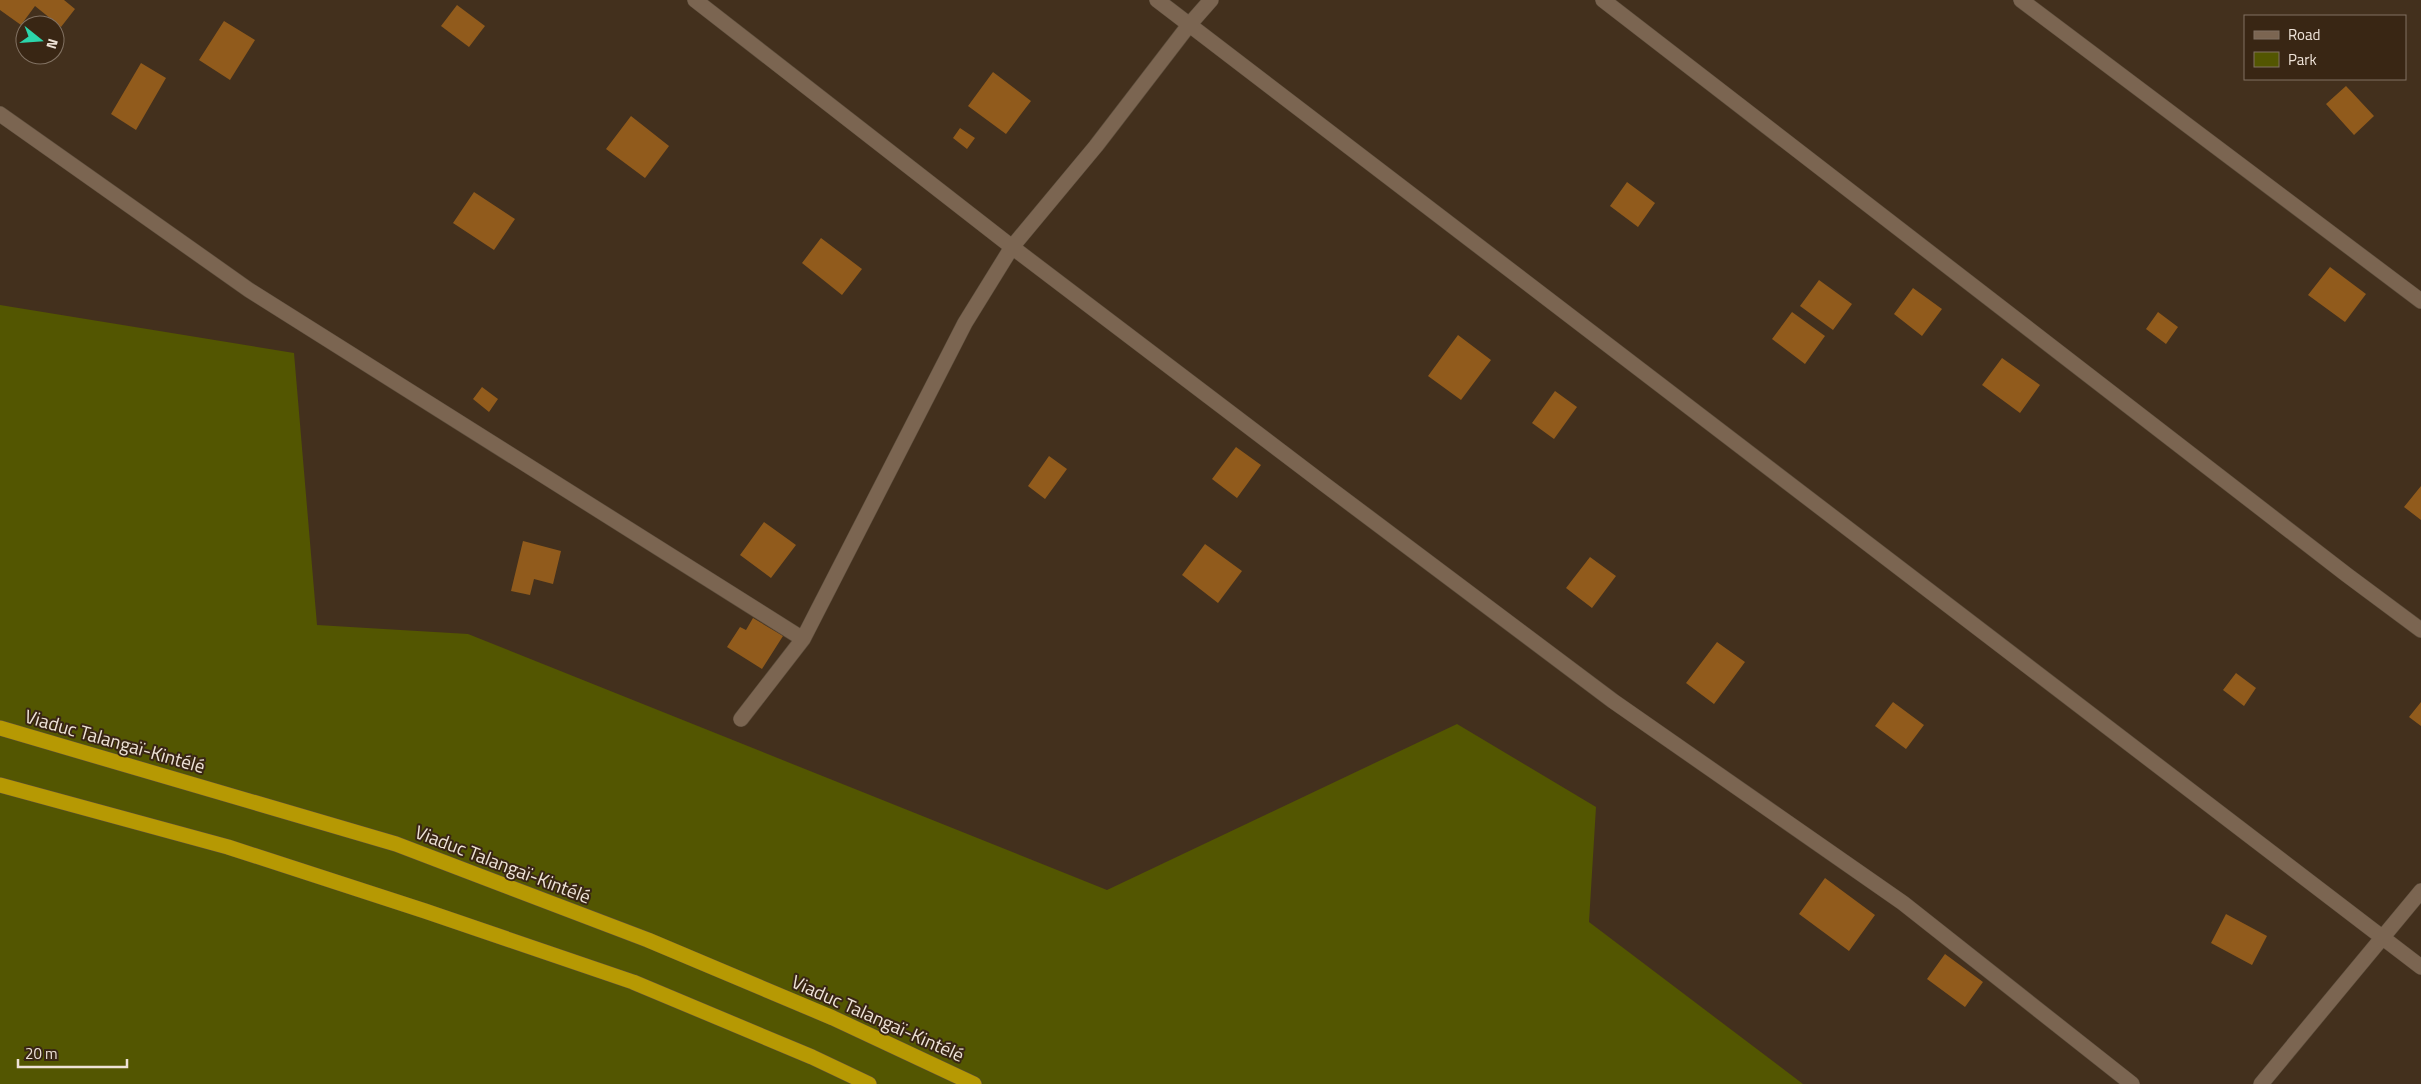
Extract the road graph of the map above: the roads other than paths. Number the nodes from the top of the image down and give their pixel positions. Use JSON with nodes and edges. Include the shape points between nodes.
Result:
{"nodes":[{"id":1,"x":695,"y":0,"type":"edge"},
{"id":2,"x":1157,"y":0,"type":"edge"},
{"id":3,"x":1211,"y":0,"type":"edge"},
{"id":4,"x":1603,"y":0,"type":"edge"},
{"id":5,"x":2021,"y":0,"type":"edge"},
{"id":6,"x":1189,"y":25,"type":"junction"},
{"id":7,"x":0,"y":114,"type":"edge"},
{"id":8,"x":1012,"y":247,"type":"junction"},
{"id":9,"x":2421,"y":301,"type":"edge"},
{"id":10,"x":2421,"y":630,"type":"edge"},
{"id":11,"x":803,"y":639,"type":"junction"},
{"id":12,"x":741,"y":720,"type":"dead end"},
{"id":13,"x":0,"y":728,"type":"edge"},
{"id":14,"x":0,"y":785,"type":"edge"},
{"id":15,"x":2421,"y":890,"type":"edge"},
{"id":16,"x":2383,"y":939,"type":"junction"},
{"id":17,"x":2421,"y":967,"type":"edge"},
{"id":18,"x":868,"y":1084,"type":"edge"},
{"id":19,"x":974,"y":1084,"type":"edge"},
{"id":20,"x":2132,"y":1084,"type":"edge"},
{"id":21,"x":2261,"y":1084,"type":"edge"}],
"edges":[{"from":1,"to":8,"type":"street"},
{"from":2,"to":6,"type":"street"},
{"from":3,"to":6,"type":"street"},
{"from":4,"to":10,"type":"street"},
{"from":5,"to":9,"type":"street"},
{"from":6,"to":8,"type":"street","via":[[1096,146]]},
{"from":6,"to":16,"type":"street"},
{"from":7,"to":11,"type":"street","via":[[249,290]]},
{"from":8,"to":11,"type":"street","via":[[965,323]]},
{"from":8,"to":20,"type":"street","via":[[1613,701],[1903,903]]},
{"from":11,"to":12,"type":"street"},
{"from":13,"to":19,"type":"highway","name":"Viaduc Talangaï-Kintélé","via":[[396,844],[648,940],[833,1018]]},
{"from":14,"to":18,"type":"highway","via":[[228,847],[605,972],[812,1057]]},
{"from":15,"to":16,"type":"street"},
{"from":16,"to":17,"type":"street"},
{"from":16,"to":21,"type":"street"}]}
